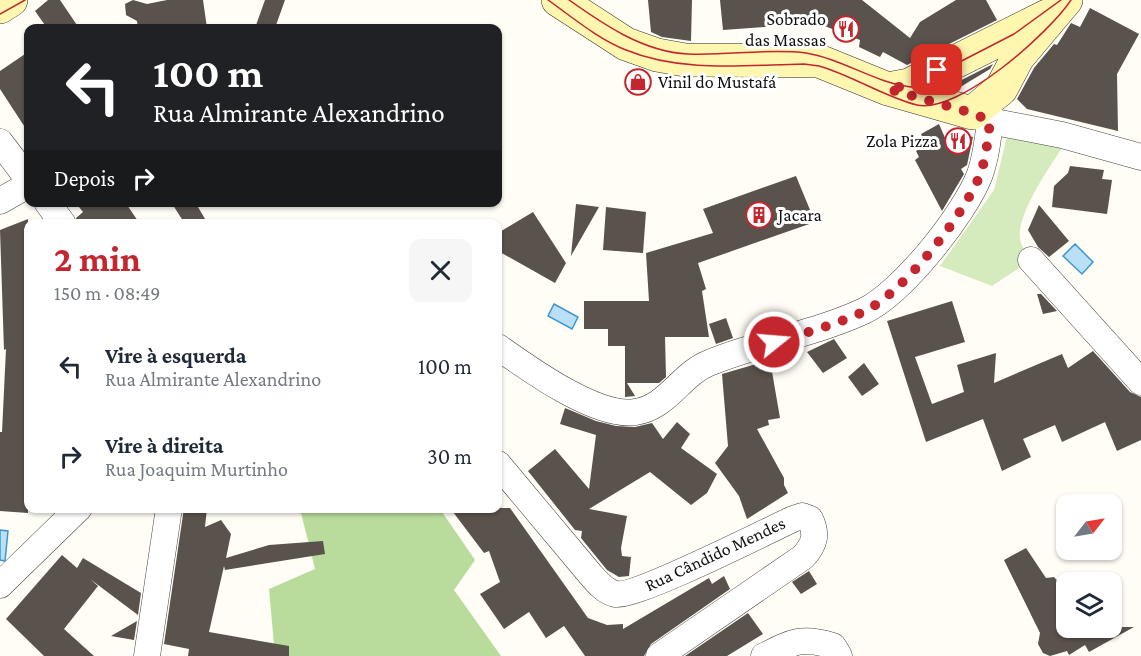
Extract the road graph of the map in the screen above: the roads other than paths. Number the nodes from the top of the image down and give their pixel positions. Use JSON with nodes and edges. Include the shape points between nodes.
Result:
{"nodes":[{"id":1,"x":11,"y":0,"type":"edge"},
{"id":2,"x":558,"y":0,"type":"edge"},
{"id":3,"x":1060,"y":6,"type":"edge"},
{"id":4,"x":0,"y":7,"type":"edge"},
{"id":5,"x":888,"y":89,"type":"junction"},
{"id":6,"x":981,"y":117,"type":"junction"},
{"id":7,"x":0,"y":142,"type":"edge"},
{"id":8,"x":1141,"y":157,"type":"edge"},
{"id":9,"x":24,"y":174,"type":"edge"},
{"id":10,"x":24,"y":187,"type":"edge"},
{"id":11,"x":0,"y":201,"type":"edge"},
{"id":12,"x":1031,"y":260,"type":"dead end"},
{"id":13,"x":502,"y":350,"type":"edge"},
{"id":14,"x":1141,"y":382,"type":"edge"},
{"id":15,"x":502,"y":469,"type":"edge"},
{"id":16,"x":74,"y":513,"type":"edge"},
{"id":17,"x":168,"y":513,"type":"edge"},
{"id":18,"x":0,"y":585,"type":"edge"},
{"id":19,"x":147,"y":656,"type":"edge"},
{"id":20,"x":659,"y":656,"type":"edge"},
{"id":21,"x":764,"y":656,"type":"edge"},
{"id":22,"x":839,"y":656,"type":"edge"}],
"edges":[{"from":1,"to":4,"type":"street"},
{"from":2,"to":5,"type":"street","via":[[626,44],[657,54],[685,60],[819,61]]},
{"from":3,"to":5,"type":"street","via":[[909,85]]},
{"from":3,"to":6,"type":"street","via":[[1018,57]]},
{"from":5,"to":6,"type":"street"},
{"from":6,"to":8,"type":"street"},
{"from":6,"to":13,"type":"street","via":[[980,174],[959,215],[893,292],[867,310],[694,369],[667,397],[651,408],[635,412],[617,412],[568,393]]},
{"from":7,"to":9,"type":"street"},
{"from":10,"to":11,"type":"street"},
{"from":12,"to":14,"type":"street"},
{"from":15,"to":20,"type":"street","name":"Rua Cândido Mendes","via":[[590,574],[605,590],[617,594],[649,586],[792,519],[810,519],[815,536],[803,557]]},
{"from":16,"to":18,"type":"street"},
{"from":17,"to":19,"type":"street"},
{"from":21,"to":22,"type":"street","via":[[795,641],[814,639],[833,646]]}]}
